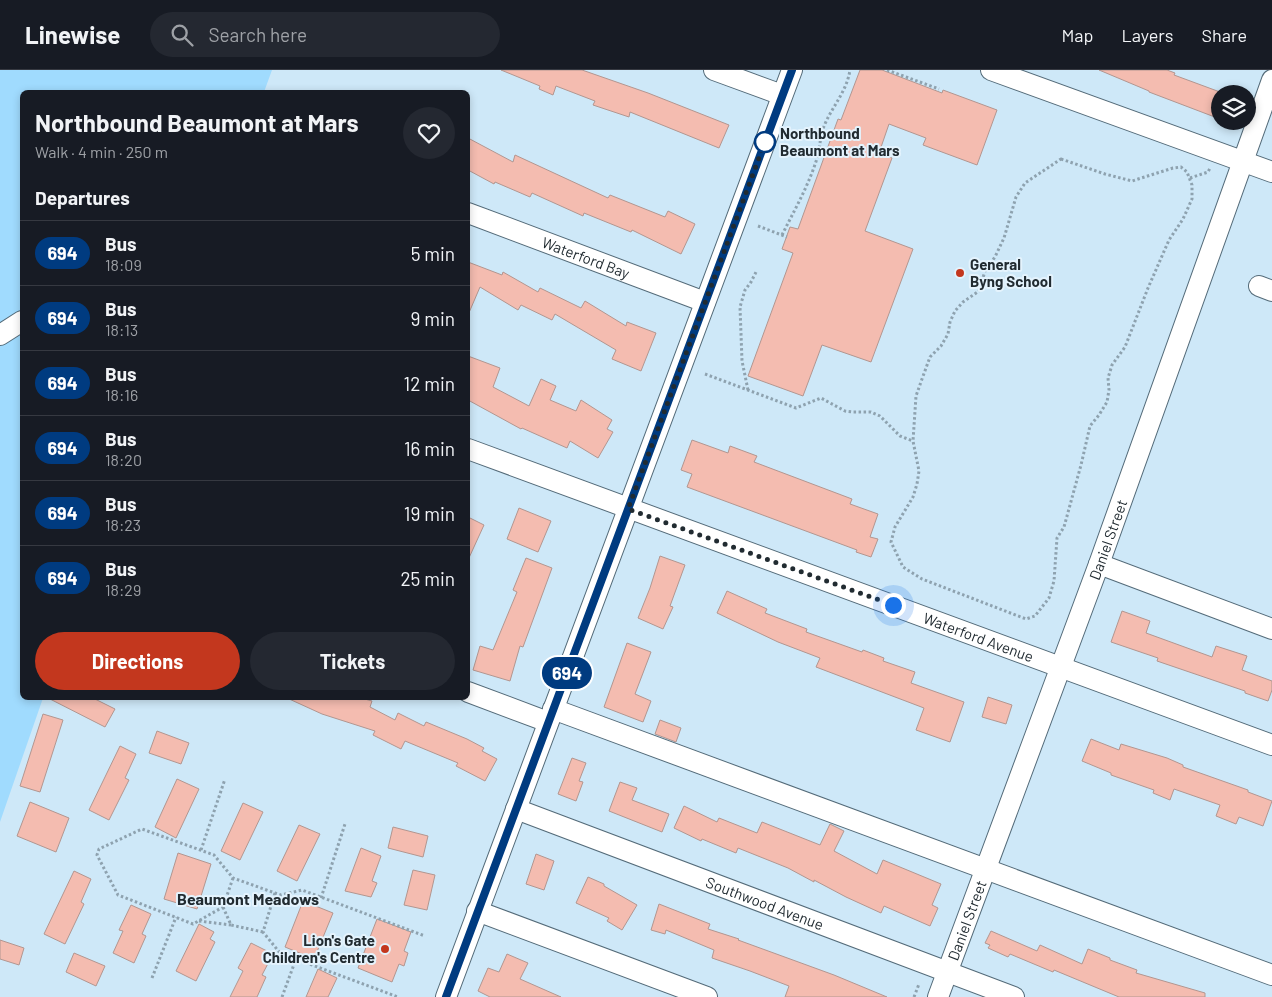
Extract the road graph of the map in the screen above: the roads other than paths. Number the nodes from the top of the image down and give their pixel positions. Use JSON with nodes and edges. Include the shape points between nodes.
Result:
{"nodes":[{"id":1,"x":714,"y":70,"type":"edge"},
{"id":2,"x":792,"y":70,"type":"edge"},
{"id":3,"x":991,"y":70,"type":"edge"},
{"id":4,"x":1272,"y":80,"type":"edge"},
{"id":5,"x":782,"y":96,"type":"junction"},
{"id":6,"x":1242,"y":161,"type":"junction"},
{"id":7,"x":1272,"y":172,"type":"edge"},
{"id":8,"x":470,"y":214,"type":"edge"},
{"id":9,"x":705,"y":302,"type":"junction"},
{"id":10,"x":20,"y":322,"type":"edge"},
{"id":11,"x":0,"y":335,"type":"edge"},
{"id":12,"x":470,"y":450,"type":"edge"},
{"id":13,"x":628,"y":509,"type":"junction"},
{"id":14,"x":1099,"y":564,"type":"junction"},
{"id":15,"x":1272,"y":629,"type":"edge"},
{"id":16,"x":1060,"y":666,"type":"junction"},
{"id":17,"x":470,"y":693,"type":"edge"},
{"id":18,"x":551,"y":715,"type":"junction"},
{"id":19,"x":1272,"y":745,"type":"edge"},
{"id":20,"x":516,"y":809,"type":"junction"},
{"id":21,"x":986,"y":868,"type":"junction"},
{"id":22,"x":478,"y":912,"type":"junction"},
{"id":23,"x":948,"y":972,"type":"junction"},
{"id":24,"x":1272,"y":975,"type":"edge"},
{"id":25,"x":446,"y":997,"type":"edge"},
{"id":26,"x":707,"y":997,"type":"edge"},
{"id":27,"x":938,"y":997,"type":"edge"},
{"id":28,"x":1014,"y":997,"type":"edge"}],
"edges":[{"from":1,"to":5,"type":"street"},
{"from":2,"to":5,"type":"street"},
{"from":3,"to":6,"type":"street"},
{"from":4,"to":6,"type":"street","name":"Daniel Street"},
{"from":5,"to":9,"type":"street"},
{"from":6,"to":7,"type":"street"},
{"from":6,"to":14,"type":"street","name":"Daniel Street"},
{"from":8,"to":9,"type":"street","name":"Waterford Bay"},
{"from":9,"to":13,"type":"street"},
{"from":10,"to":11,"type":"street"},
{"from":12,"to":13,"type":"street"},
{"from":13,"to":16,"type":"street","name":"Waterford Avenue"},
{"from":13,"to":18,"type":"street"},
{"from":14,"to":15,"type":"street"},
{"from":14,"to":16,"type":"street","name":"Daniel Street"},
{"from":16,"to":19,"type":"street","name":"Waterford Avenue"},
{"from":16,"to":21,"type":"street","name":"Daniel Street"},
{"from":17,"to":18,"type":"street"},
{"from":18,"to":20,"type":"street"},
{"from":18,"to":21,"type":"street"},
{"from":20,"to":22,"type":"street"},
{"from":20,"to":23,"type":"street","name":"Southwood Avenue"},
{"from":21,"to":23,"type":"street","name":"Daniel Street"},
{"from":21,"to":24,"type":"street"},
{"from":22,"to":25,"type":"street"},
{"from":22,"to":26,"type":"street"},
{"from":23,"to":27,"type":"street","name":"Daniel Street"},
{"from":23,"to":28,"type":"street","name":"Southwood Avenue"}]}
